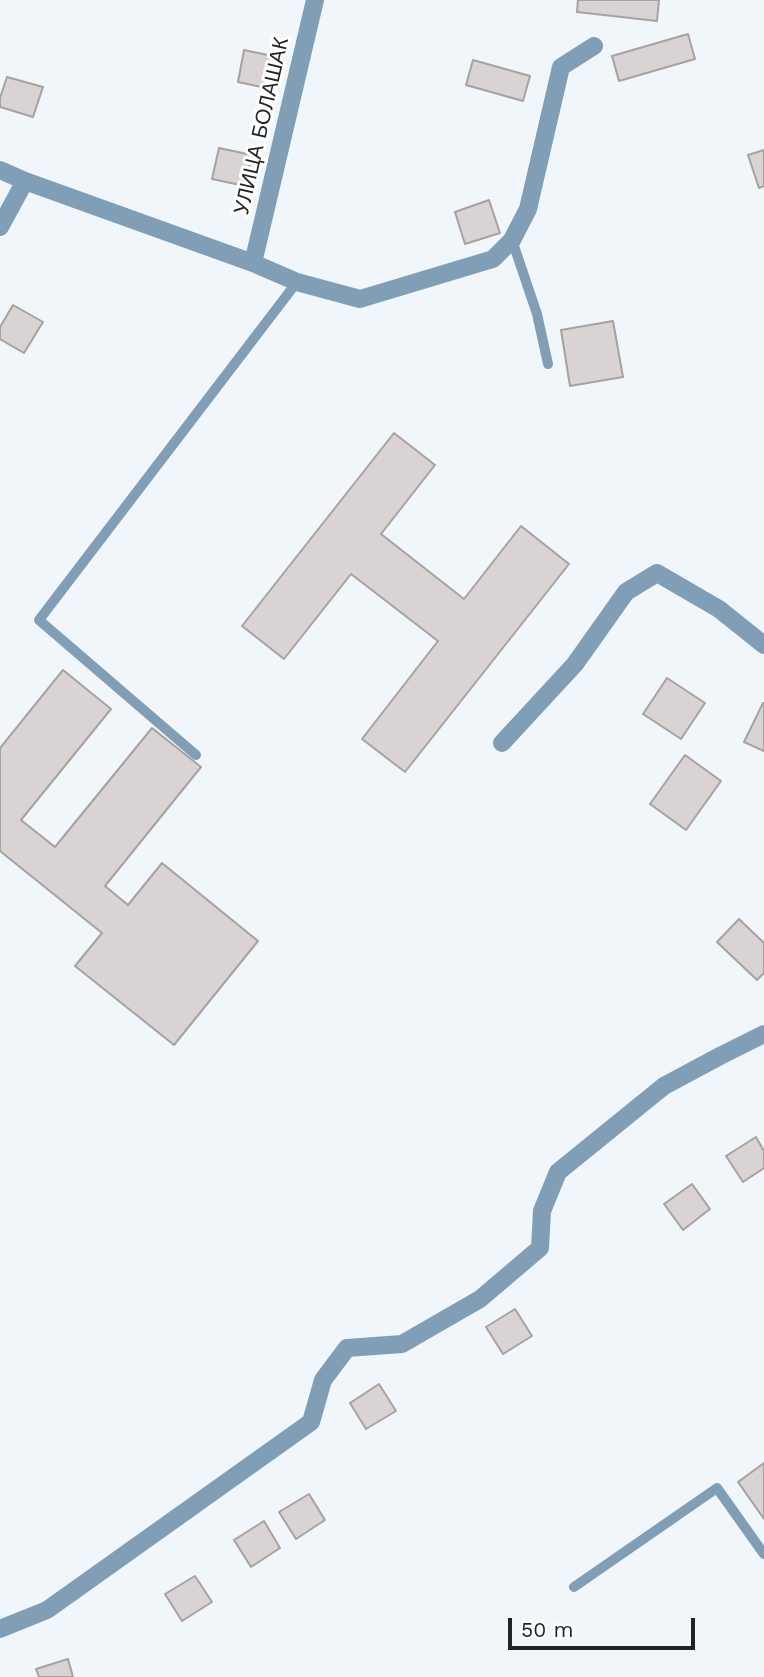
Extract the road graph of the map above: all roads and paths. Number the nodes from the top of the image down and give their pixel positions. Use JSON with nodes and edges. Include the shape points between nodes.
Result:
{"nodes":[{"id":1,"x":314,"y":0,"type":"edge"},
{"id":2,"x":594,"y":46,"type":"dead end"},
{"id":3,"x":0,"y":170,"type":"edge"},
{"id":4,"x":25,"y":181,"type":"junction"},
{"id":5,"x":0,"y":227,"type":"edge"},
{"id":6,"x":512,"y":240,"type":"junction"},
{"id":7,"x":253,"y":262,"type":"junction"},
{"id":8,"x":297,"y":282,"type":"junction"},
{"id":9,"x":548,"y":365,"type":"dead end"},
{"id":10,"x":764,"y":645,"type":"edge"},
{"id":11,"x":502,"y":743,"type":"dead end"},
{"id":12,"x":196,"y":755,"type":"dead end"},
{"id":13,"x":764,"y":1034,"type":"edge"},
{"id":14,"x":764,"y":1554,"type":"edge"},
{"id":15,"x":573,"y":1587,"type":"dead end"},
{"id":16,"x":0,"y":1629,"type":"edge"}],
"edges":[{"from":1,"to":7,"type":"street","name":"УЛИЦА БОЛАШАК"},
{"from":2,"to":6,"type":"street","via":[[561,67],[528,209]]},
{"from":3,"to":4,"type":"street"},
{"from":4,"to":5,"type":"street"},
{"from":4,"to":7,"type":"street"},
{"from":6,"to":8,"type":"street","via":[[493,259],[360,299]]},
{"from":6,"to":9,"type":"lane","via":[[537,314]]},
{"from":7,"to":8,"type":"street"},
{"from":8,"to":12,"type":"lane","via":[[39,621]]},
{"from":10,"to":11,"type":"street","via":[[719,608],[657,573],[626,592],[575,664]]},
{"from":13,"to":16,"type":"street","via":[[664,1086],[558,1172],[542,1211],[540,1248],[480,1299],[402,1343],[347,1348],[323,1380],[311,1422],[47,1611]]},
{"from":14,"to":15,"type":"lane","via":[[717,1488]]}]}
